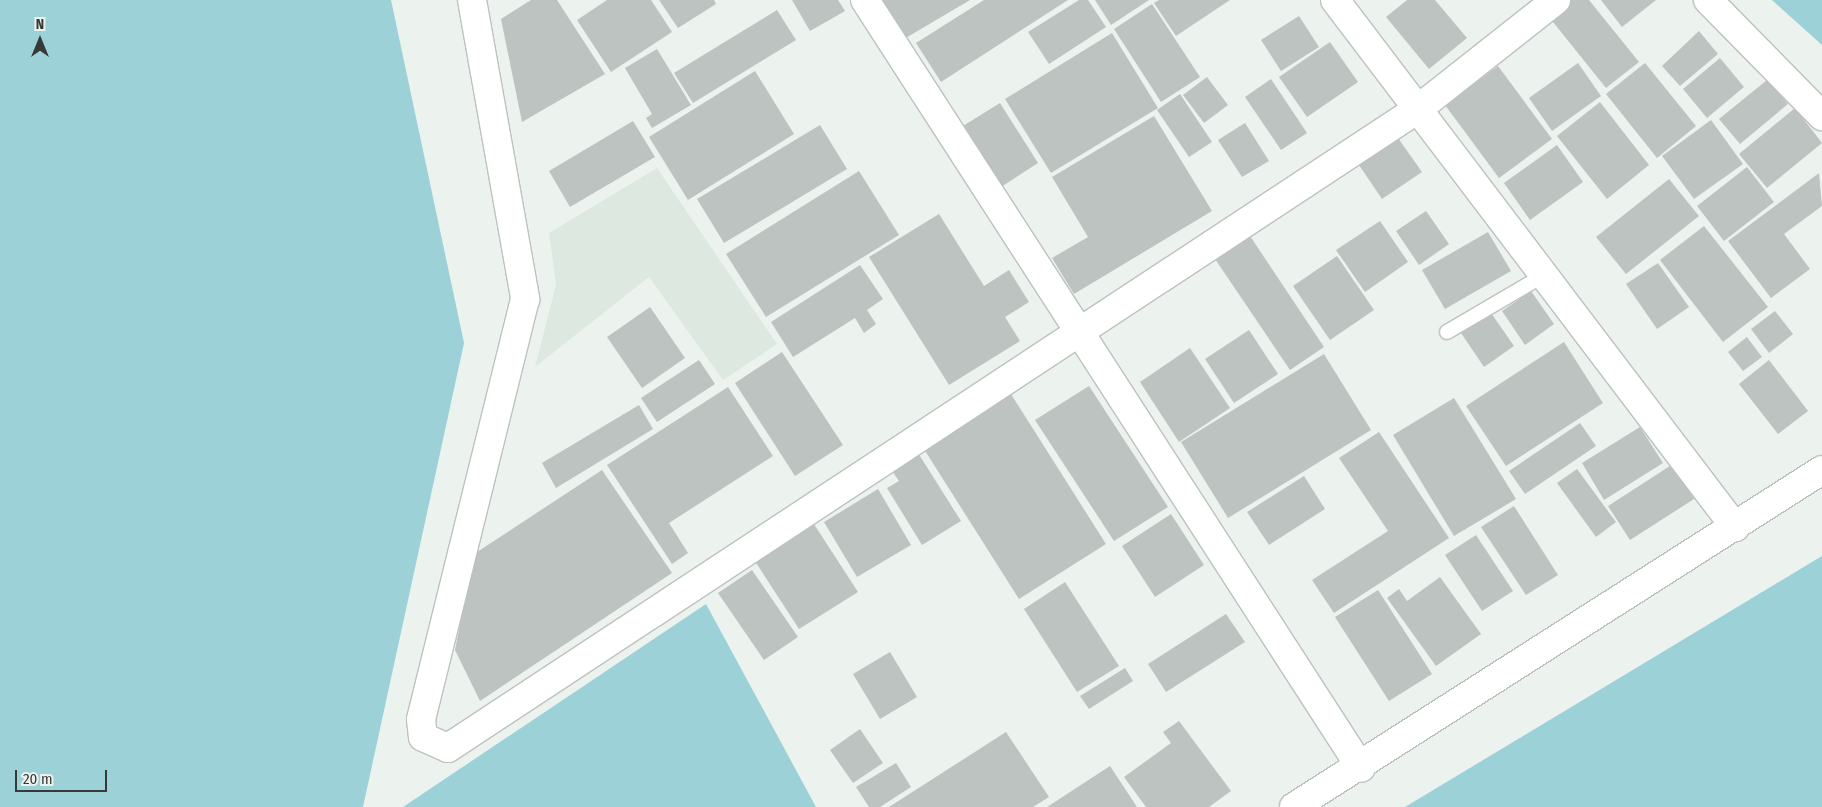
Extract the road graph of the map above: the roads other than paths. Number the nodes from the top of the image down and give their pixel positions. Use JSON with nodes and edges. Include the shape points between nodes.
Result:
{"nodes":[{"id":1,"x":472,"y":0,"type":"edge"},
{"id":2,"x":865,"y":0,"type":"edge"},
{"id":3,"x":1335,"y":0,"type":"edge"},
{"id":4,"x":1556,"y":0,"type":"edge"},
{"id":5,"x":1708,"y":0,"type":"edge"},
{"id":6,"x":1418,"y":109,"type":"junction"},
{"id":7,"x":1822,"y":116,"type":"edge"},
{"id":8,"x":1544,"y":275,"type":"junction"},
{"id":9,"x":1446,"y":332,"type":"dead end"},
{"id":10,"x":1077,"y":333,"type":"junction"},
{"id":11,"x":1822,"y":470,"type":"edge"},
{"id":12,"x":1735,"y":527,"type":"junction"},
{"id":13,"x":1361,"y":768,"type":"junction"},
{"id":14,"x":1294,"y":807,"type":"edge"}],
"edges":[{"from":1,"to":10,"type":"street","via":[[525,300],[421,719],[424,738],[448,748]]},
{"from":2,"to":10,"type":"street"},
{"from":3,"to":6,"type":"street"},
{"from":4,"to":6,"type":"street"},
{"from":5,"to":7,"type":"street"},
{"from":6,"to":8,"type":"street"},
{"from":6,"to":10,"type":"street"},
{"from":8,"to":9,"type":"lane"},
{"from":8,"to":12,"type":"street"},
{"from":10,"to":13,"type":"street"},
{"from":11,"to":12,"type":"street"},
{"from":12,"to":13,"type":"street"},
{"from":13,"to":14,"type":"street"}]}
